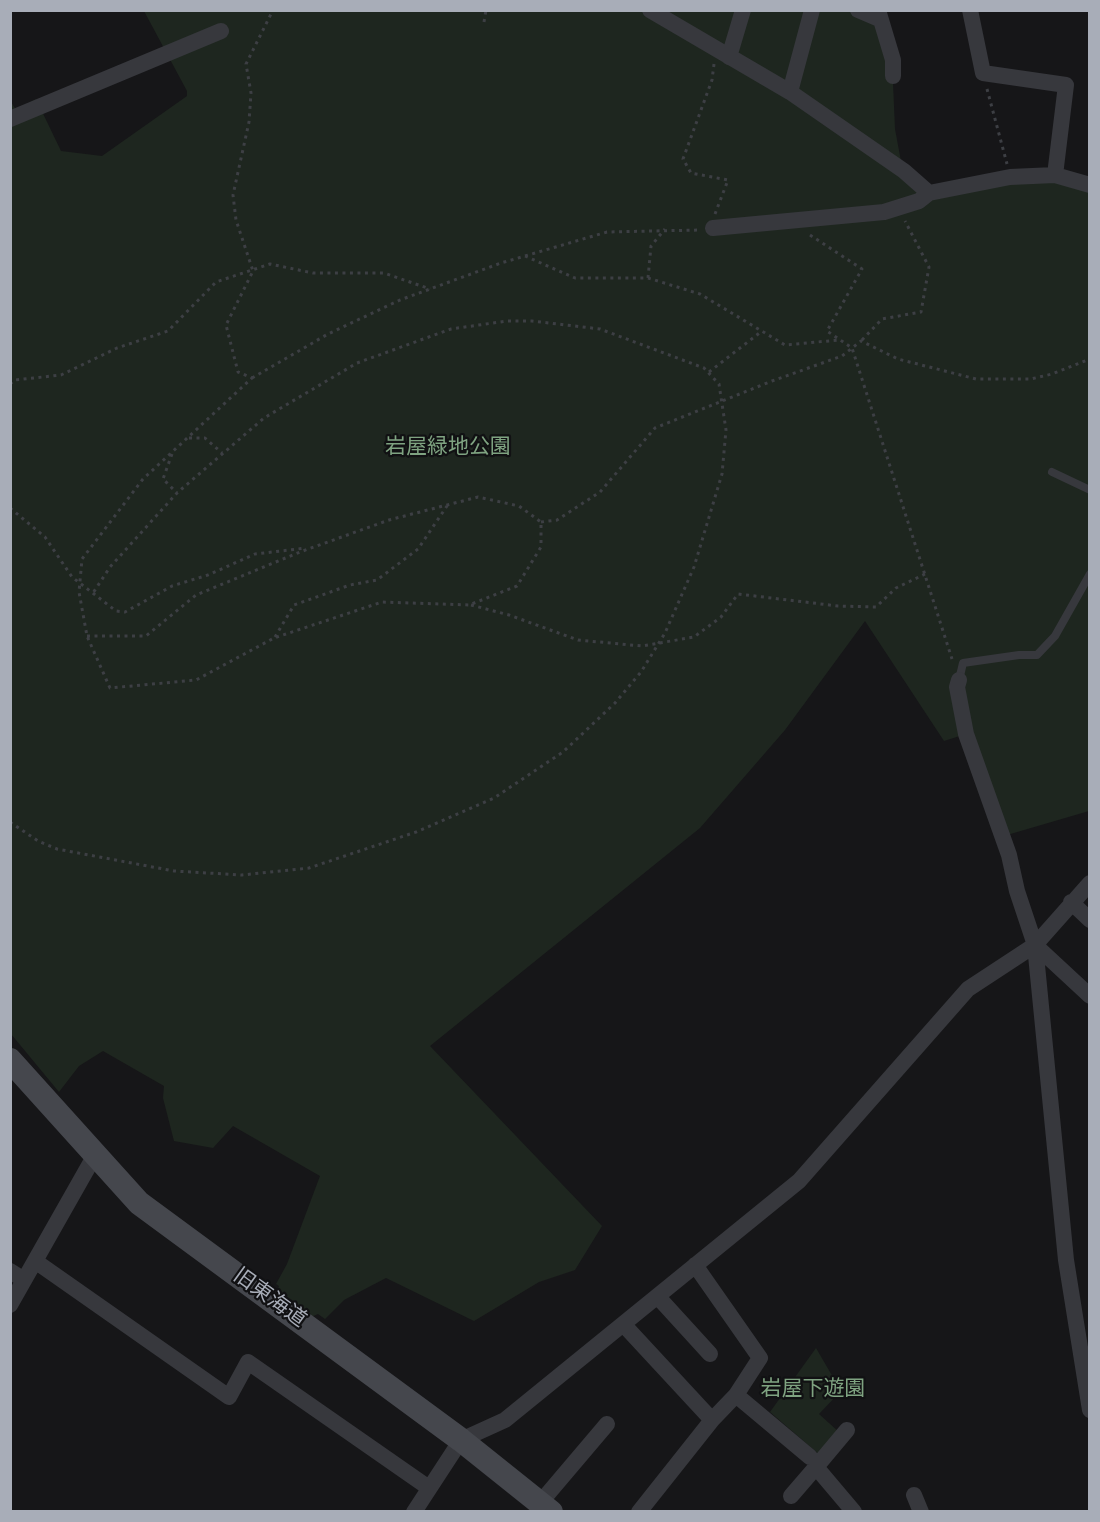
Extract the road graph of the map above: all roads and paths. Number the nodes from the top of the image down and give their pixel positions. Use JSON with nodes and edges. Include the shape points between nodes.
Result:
{"nodes":[{"id":1,"x":273,"y":10,"type":"edge"},
{"id":2,"x":486,"y":10,"type":"edge"},
{"id":3,"x":650,"y":10,"type":"edge"},
{"id":4,"x":743,"y":10,"type":"edge"},
{"id":5,"x":812,"y":10,"type":"edge"},
{"id":6,"x":858,"y":10,"type":"edge"},
{"id":7,"x":970,"y":10,"type":"edge"},
{"id":8,"x":879,"y":15,"type":"edge"},
{"id":9,"x":676,"y":17,"type":"edge"},
{"id":10,"x":484,"y":22,"type":"dead end"},
{"id":11,"x":221,"y":31,"type":"dead end"},
{"id":12,"x":723,"y":52,"type":"junction"},
{"id":13,"x":983,"y":73,"type":"junction"},
{"id":14,"x":893,"y":76,"type":"dead end"},
{"id":15,"x":790,"y":92,"type":"junction"},
{"id":16,"x":10,"y":119,"type":"edge"},
{"id":17,"x":1055,"y":175,"type":"junction"},
{"id":18,"x":1010,"y":177,"type":"junction"},
{"id":19,"x":1089,"y":185,"type":"edge"},
{"id":20,"x":929,"y":193,"type":"junction"},
{"id":21,"x":903,"y":207,"type":"junction"},
{"id":22,"x":825,"y":217,"type":"junction"},
{"id":23,"x":713,"y":228,"type":"junction"},
{"id":24,"x":665,"y":229,"type":"junction"},
{"id":25,"x":524,"y":255,"type":"junction"},
{"id":26,"x":253,"y":271,"type":"junction"},
{"id":27,"x":648,"y":278,"type":"junction"},
{"id":28,"x":433,"y":290,"type":"junction"},
{"id":29,"x":762,"y":331,"type":"junction"},
{"id":30,"x":841,"y":340,"type":"junction"},
{"id":31,"x":861,"y":341,"type":"junction"},
{"id":32,"x":852,"y":348,"type":"junction"},
{"id":33,"x":1089,"y":359,"type":"edge"},
{"id":34,"x":236,"y":373,"type":"dead end"},
{"id":35,"x":708,"y":373,"type":"junction"},
{"id":36,"x":252,"y":378,"type":"junction"},
{"id":37,"x":10,"y":384,"type":"edge"},
{"id":38,"x":722,"y":402,"type":"junction"},
{"id":39,"x":188,"y":438,"type":"junction"},
{"id":40,"x":173,"y":451,"type":"junction"},
{"id":41,"x":223,"y":453,"type":"junction"},
{"id":42,"x":1052,"y":472,"type":"dead end"},
{"id":43,"x":1089,"y":490,"type":"edge"},
{"id":44,"x":177,"y":493,"type":"junction"},
{"id":45,"x":447,"y":505,"type":"junction"},
{"id":46,"x":10,"y":508,"type":"edge"},
{"id":47,"x":541,"y":522,"type":"junction"},
{"id":48,"x":314,"y":548,"type":"junction"},
{"id":49,"x":925,"y":574,"type":"junction"},
{"id":50,"x":1089,"y":574,"type":"edge"},
{"id":51,"x":80,"y":583,"type":"junction"},
{"id":52,"x":93,"y":593,"type":"junction"},
{"id":53,"x":469,"y":605,"type":"junction"},
{"id":54,"x":87,"y":636,"type":"junction"},
{"id":55,"x":274,"y":638,"type":"junction"},
{"id":56,"x":659,"y":643,"type":"junction"},
{"id":57,"x":959,"y":680,"type":"junction"},
{"id":58,"x":10,"y":822,"type":"edge"},
{"id":59,"x":1089,"y":883,"type":"edge"},
{"id":60,"x":1071,"y":902,"type":"junction"},
{"id":61,"x":1089,"y":920,"type":"edge"},
{"id":62,"x":1035,"y":945,"type":"junction"},
{"id":63,"x":1089,"y":996,"type":"edge"},
{"id":64,"x":10,"y":1060,"type":"edge"},
{"id":65,"x":95,"y":1155,"type":"junction"},
{"id":66,"x":35,"y":1261,"type":"junction"},
{"id":67,"x":695,"y":1265,"type":"junction"},
{"id":68,"x":15,"y":1288,"type":"edge"},
{"id":69,"x":658,"y":1297,"type":"junction"},
{"id":70,"x":1089,"y":1320,"type":"edge"},
{"id":71,"x":624,"y":1325,"type":"junction"},
{"id":72,"x":1076,"y":1335,"type":"junction"},
{"id":73,"x":710,"y":1354,"type":"dead end"},
{"id":74,"x":736,"y":1395,"type":"junction"},
{"id":75,"x":1089,"y":1410,"type":"edge"},
{"id":76,"x":712,"y":1420,"type":"junction"},
{"id":77,"x":607,"y":1424,"type":"dead end"},
{"id":78,"x":847,"y":1430,"type":"dead end"},
{"id":79,"x":461,"y":1440,"type":"junction"},
{"id":80,"x":813,"y":1462,"type":"junction"},
{"id":81,"x":429,"y":1488,"type":"junction"},
{"id":82,"x":914,"y":1495,"type":"dead end"},
{"id":83,"x":791,"y":1496,"type":"dead end"},
{"id":84,"x":541,"y":1509,"type":"edge"},
{"id":85,"x":414,"y":1512,"type":"edge"},
{"id":86,"x":639,"y":1512,"type":"edge"},
{"id":87,"x":854,"y":1512,"type":"edge"},
{"id":88,"x":921,"y":1512,"type":"edge"}],
"edges":[{"from":1,"to":26,"type":"path","via":[[246,64],[251,93],[249,122],[233,195],[236,219]]},
{"from":2,"to":10,"type":"path"},
{"from":3,"to":9,"type":"street"},
{"from":4,"to":12,"type":"street"},
{"from":5,"to":15,"type":"street"},
{"from":6,"to":8,"type":"street"},
{"from":7,"to":13,"type":"street"},
{"from":8,"to":14,"type":"street","via":[[893,60]]},
{"from":9,"to":12,"type":"street"},
{"from":11,"to":16,"type":"street"},
{"from":12,"to":15,"type":"street"},
{"from":12,"to":23,"type":"path","via":[[683,159],[691,173],[728,180],[716,208]]},
{"from":13,"to":17,"type":"street","via":[[1066,85]]},
{"from":13,"to":18,"type":"path"},
{"from":15,"to":20,"type":"street","via":[[904,171]]},
{"from":17,"to":18,"type":"street"},
{"from":17,"to":19,"type":"street"},
{"from":18,"to":20,"type":"street"},
{"from":20,"to":21,"type":"street"},
{"from":21,"to":22,"type":"street","via":[[866,215]]},
{"from":21,"to":31,"type":"path","via":[[905,223],[929,267],[921,312],[882,319]]},
{"from":22,"to":23,"type":"street"},
{"from":22,"to":30,"type":"path","via":[[804,231],[862,269],[827,331]]},
{"from":23,"to":24,"type":"path"},
{"from":24,"to":25,"type":"path","via":[[607,232]]},
{"from":24,"to":27,"type":"path","via":[[651,246]]},
{"from":25,"to":27,"type":"path","via":[[575,278]]},
{"from":25,"to":28,"type":"path"},
{"from":26,"to":28,"type":"path","via":[[270,264],[313,273],[384,273]]},
{"from":26,"to":36,"type":"path","via":[[226,325],[238,372]]},
{"from":26,"to":37,"type":"path","via":[[216,282],[168,331],[117,348],[61,375],[15,380]]},
{"from":27,"to":29,"type":"path","via":[[700,294]]},
{"from":28,"to":36,"type":"path","via":[[400,300],[328,334]]},
{"from":29,"to":30,"type":"path","via":[[785,345]]},
{"from":29,"to":35,"type":"path"},
{"from":30,"to":32,"type":"path"},
{"from":31,"to":32,"type":"path"},
{"from":31,"to":33,"type":"path","via":[[898,359],[976,379],[1031,379]]},
{"from":32,"to":38,"type":"path","via":[[842,356]]},
{"from":32,"to":49,"type":"path"},
{"from":34,"to":36,"type":"path"},
{"from":35,"to":38,"type":"path","via":[[719,384]]},
{"from":35,"to":41,"type":"path","via":[[704,368],[600,330],[532,321],[451,329],[357,363],[264,418]]},
{"from":36,"to":39,"type":"path"},
{"from":38,"to":47,"type":"path","via":[[655,428],[600,492],[556,520]]},
{"from":38,"to":56,"type":"path","via":[[726,430],[722,474],[694,567]]},
{"from":39,"to":40,"type":"path"},
{"from":39,"to":41,"type":"path","via":[[205,438]]},
{"from":40,"to":44,"type":"path","via":[[163,479]]},
{"from":40,"to":51,"type":"path","via":[[143,479],[82,560]]},
{"from":41,"to":44,"type":"path"},
{"from":42,"to":43,"type":"lane"},
{"from":44,"to":52,"type":"path","via":[[110,567]]},
{"from":45,"to":47,"type":"path","via":[[478,497],[519,506]]},
{"from":45,"to":48,"type":"path","via":[[389,520]]},
{"from":45,"to":55,"type":"path","via":[[418,549],[377,580],[294,605]]},
{"from":46,"to":51,"type":"path","via":[[45,537]]},
{"from":47,"to":53,"type":"path","via":[[540,547],[517,586]]},
{"from":48,"to":52,"type":"path","via":[[255,554],[172,586],[125,612],[117,611]]},
{"from":48,"to":54,"type":"path","via":[[196,595],[146,636]]},
{"from":49,"to":56,"type":"path","via":[[896,588],[876,607],[738,594],[722,617],[694,637]]},
{"from":49,"to":57,"type":"path"},
{"from":50,"to":57,"type":"lane","via":[[1055,636],[1036,655],[963,663]]},
{"from":51,"to":52,"type":"path"},
{"from":51,"to":54,"type":"path"},
{"from":53,"to":55,"type":"path","via":[[382,602]]},
{"from":53,"to":56,"type":"path","via":[[578,640],[642,646]]},
{"from":54,"to":55,"type":"path","via":[[110,688],[195,680]]},
{"from":56,"to":58,"type":"path","via":[[641,672],[563,752],[494,798],[416,832],[309,868],[242,875],[174,871],[57,849]]},
{"from":57,"to":62,"type":"street","via":[[966,734],[1009,855]]},
{"from":59,"to":60,"type":"street"},
{"from":60,"to":61,"type":"street"},
{"from":60,"to":62,"type":"street"},
{"from":62,"to":63,"type":"street"},
{"from":62,"to":67,"type":"street","via":[[968,989],[799,1181]]},
{"from":62,"to":72,"type":"street"},
{"from":64,"to":65,"type":"street","name":"旧東海道"},
{"from":65,"to":66,"type":"street"},
{"from":65,"to":79,"type":"street","name":"旧東海道","via":[[139,1203]]},
{"from":66,"to":68,"type":"street"},
{"from":66,"to":81,"type":"street","via":[[229,1397],[248,1362]]},
{"from":67,"to":69,"type":"street"},
{"from":67,"to":74,"type":"street","via":[[760,1358]]},
{"from":69,"to":71,"type":"street"},
{"from":69,"to":73,"type":"street"},
{"from":70,"to":72,"type":"street"},
{"from":71,"to":76,"type":"street"},
{"from":71,"to":79,"type":"street","via":[[505,1420]]},
{"from":72,"to":75,"type":"street"},
{"from":74,"to":76,"type":"street"},
{"from":74,"to":80,"type":"street"},
{"from":76,"to":86,"type":"street"},
{"from":77,"to":84,"type":"street"},
{"from":78,"to":80,"type":"street"},
{"from":79,"to":81,"type":"street"},
{"from":79,"to":84,"type":"street","name":"旧東海道"},
{"from":80,"to":83,"type":"street"},
{"from":80,"to":87,"type":"street"},
{"from":81,"to":85,"type":"street"},
{"from":82,"to":88,"type":"street"}]}
